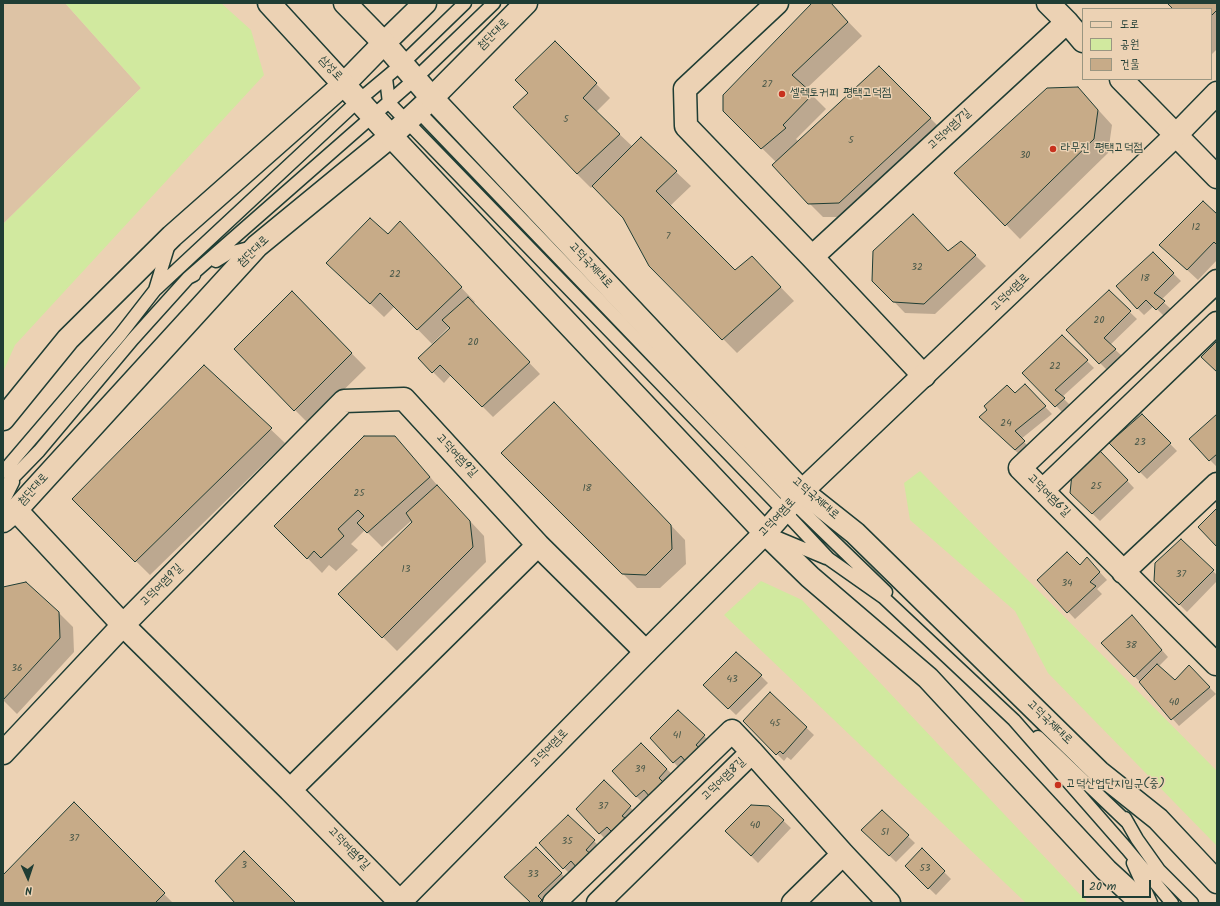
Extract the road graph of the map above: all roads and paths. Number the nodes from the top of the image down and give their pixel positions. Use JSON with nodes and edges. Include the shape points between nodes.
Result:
{"nodes":[{"id":1,"x":269,"y":3,"type":"edge"},
{"id":2,"x":345,"y":3,"type":"edge"},
{"id":3,"x":425,"y":3,"type":"edge"},
{"id":4,"x":465,"y":3,"type":"edge"},
{"id":5,"x":494,"y":3,"type":"edge"},
{"id":6,"x":526,"y":3,"type":"edge"},
{"id":7,"x":777,"y":3,"type":"edge"},
{"id":8,"x":1048,"y":3,"type":"edge"},
{"id":9,"x":1067,"y":22,"type":"junction"},
{"id":10,"x":1082,"y":40,"type":"edge"},
{"id":11,"x":384,"y":43,"type":"junction"},
{"id":12,"x":401,"y":74,"type":"junction"},
{"id":13,"x":1122,"y":80,"type":"edge"},
{"id":14,"x":344,"y":84,"type":"junction"},
{"id":15,"x":1217,"y":94,"type":"edge"},
{"id":16,"x":359,"y":100,"type":"junction"},
{"id":17,"x":381,"y":109,"type":"junction"},
{"id":18,"x":412,"y":116,"type":"junction"},
{"id":19,"x":1176,"y":135,"type":"junction"},
{"id":20,"x":1217,"y":177,"type":"edge"},
{"id":21,"x":172,"y":236,"type":"junction"},
{"id":22,"x":257,"y":246,"type":"junction"},
{"id":23,"x":812,"y":257,"type":"junction"},
{"id":24,"x":188,"y":278,"type":"junction"},
{"id":25,"x":1217,"y":282,"type":"edge"},
{"id":26,"x":155,"y":290,"type":"junction"},
{"id":27,"x":1217,"y":323,"type":"edge"},
{"id":28,"x":924,"y":376,"type":"junction"},
{"id":29,"x":3,"y":418,"type":"edge"},
{"id":30,"x":3,"y":472,"type":"edge"},
{"id":31,"x":15,"y":476,"type":"junction"},
{"id":32,"x":1217,"y":484,"type":"edge"},
{"id":33,"x":3,"y":488,"type":"edge"},
{"id":34,"x":1043,"y":490,"type":"junction"},
{"id":35,"x":793,"y":501,"type":"junction"},
{"id":36,"x":7,"y":511,"type":"edge"},
{"id":37,"x":765,"y":533,"type":"junction"},
{"id":38,"x":538,"y":545,"type":"junction"},
{"id":39,"x":829,"y":559,"type":"junction"},
{"id":40,"x":1123,"y":572,"type":"junction"},
{"id":41,"x":123,"y":626,"type":"junction"},
{"id":42,"x":646,"y":652,"type":"junction"},
{"id":43,"x":1217,"y":662,"type":"edge"},
{"id":44,"x":752,"y":752,"type":"junction"},
{"id":45,"x":3,"y":753,"type":"edge"},
{"id":46,"x":1098,"y":772,"type":"junction"},
{"id":47,"x":290,"y":790,"type":"junction"},
{"id":48,"x":1128,"y":823,"type":"junction"},
{"id":49,"x":1127,"y":849,"type":"junction"},
{"id":50,"x":843,"y":854,"type":"junction"},
{"id":51,"x":1217,"y":882,"type":"edge"},
{"id":52,"x":400,"y":903,"type":"edge"},
{"id":53,"x":554,"y":903,"type":"edge"},
{"id":54,"x":598,"y":903,"type":"edge"},
{"id":55,"x":793,"y":903,"type":"edge"},
{"id":56,"x":889,"y":903,"type":"edge"},
{"id":57,"x":1142,"y":903,"type":"edge"},
{"id":58,"x":1151,"y":903,"type":"edge"},
{"id":59,"x":1172,"y":903,"type":"edge"},
{"id":60,"x":1192,"y":903,"type":"edge"}],
"edges":[{"from":1,"to":14,"type":"street","name":"삼성로"},
{"from":2,"to":11,"type":"street"},
{"from":3,"to":11,"type":"street"},
{"from":4,"to":12,"type":"lane"},
{"from":5,"to":12,"type":"lane"},
{"from":6,"to":18,"type":"street","name":"첨단대로"},
{"from":7,"to":23,"type":"street","via":[[685,89],[686,126]]},
{"from":8,"to":9,"type":"street"},
{"from":9,"to":10,"type":"street"},
{"from":9,"to":23,"type":"street","name":"고덕여염7길"},
{"from":11,"to":12,"type":"street"},
{"from":11,"to":14,"type":"street"},
{"from":12,"to":16,"type":"lane"},
{"from":12,"to":17,"type":"lane"},
{"from":12,"to":17,"type":"lane"},
{"from":12,"to":18,"type":"street"},
{"from":13,"to":19,"type":"street"},
{"from":14,"to":16,"type":"street","name":"삼성로"},
{"from":14,"to":21,"type":"street"},
{"from":15,"to":19,"type":"street","name":"고덕여염로"},
{"from":16,"to":17,"type":"street","name":"삼성로"},
{"from":16,"to":26,"type":"lane"},
{"from":17,"to":18,"type":"street","name":"삼성로"},
{"from":17,"to":24,"type":"lane"},
{"from":18,"to":22,"type":"street","name":"첨단대로"},
{"from":18,"to":35,"type":"street","name":"고덕국제대로"},
{"from":18,"to":35,"type":"lane"},
{"from":18,"to":37,"type":"street"},
{"from":19,"to":20,"type":"street"},
{"from":19,"to":28,"type":"street","name":"고덕여염로"},
{"from":21,"to":26,"type":"lane"},
{"from":21,"to":29,"type":"street","via":[[68,339]]},
{"from":22,"to":24,"type":"lane","via":[[229,253]]},
{"from":22,"to":36,"type":"street","name":"첨단대로"},
{"from":23,"to":28,"type":"street"},
{"from":24,"to":31,"type":"lane"},
{"from":25,"to":34,"type":"street","name":"고덕여염6길","via":[[1020,468]]},
{"from":26,"to":30,"type":"lane"},
{"from":27,"to":34,"type":"street"},
{"from":28,"to":35,"type":"street","name":"고덕여염로"},
{"from":31,"to":33,"type":"lane"},
{"from":31,"to":36,"type":"lane"},
{"from":32,"to":40,"type":"street"},
{"from":34,"to":40,"type":"street","name":"고덕여염6길"},
{"from":35,"to":37,"type":"street","name":"고덕여염로"},
{"from":35,"to":39,"type":"lane"},
{"from":35,"to":46,"type":"street","name":"고덕국제대로","via":[[855,532]]},
{"from":35,"to":48,"type":"lane"},
{"from":36,"to":41,"type":"street","name":"고덕여염9길"},
{"from":37,"to":39,"type":"lane"},
{"from":37,"to":42,"type":"street","name":"고덕여염로"},
{"from":37,"to":57,"type":"street","via":[[810,577],[928,678],[1106,870]]},
{"from":38,"to":41,"type":"street","name":"고덕여염9길","via":[[404,399],[344,401]]},
{"from":38,"to":42,"type":"street","name":"고덕여염9길"},
{"from":38,"to":47,"type":"street"},
{"from":39,"to":49,"type":"lane","via":[[883,597],[1014,720]]},
{"from":40,"to":43,"type":"street","name":"고덕여염6길","via":[[1216,664]]},
{"from":41,"to":45,"type":"street","name":"고덕여염9길"},
{"from":41,"to":47,"type":"street","name":"고덕여염9길"},
{"from":42,"to":52,"type":"street","name":"고덕여염로"},
{"from":44,"to":50,"type":"street","name":"고덕여염8길"},
{"from":44,"to":53,"type":"street","via":[[732,731]]},
{"from":44,"to":54,"type":"street","name":"고덕여염8길"},
{"from":46,"to":48,"type":"lane"},
{"from":46,"to":51,"type":"street","name":"고덕국제대로","via":[[1158,819]]},
{"from":47,"to":52,"type":"street","name":"고덕여염9길"},
{"from":48,"to":60,"type":"lane","via":[[1159,870]]},
{"from":49,"to":58,"type":"lane"},
{"from":49,"to":59,"type":"lane"},
{"from":50,"to":55,"type":"street"},
{"from":50,"to":56,"type":"street","name":"고덕여염8길"}]}
